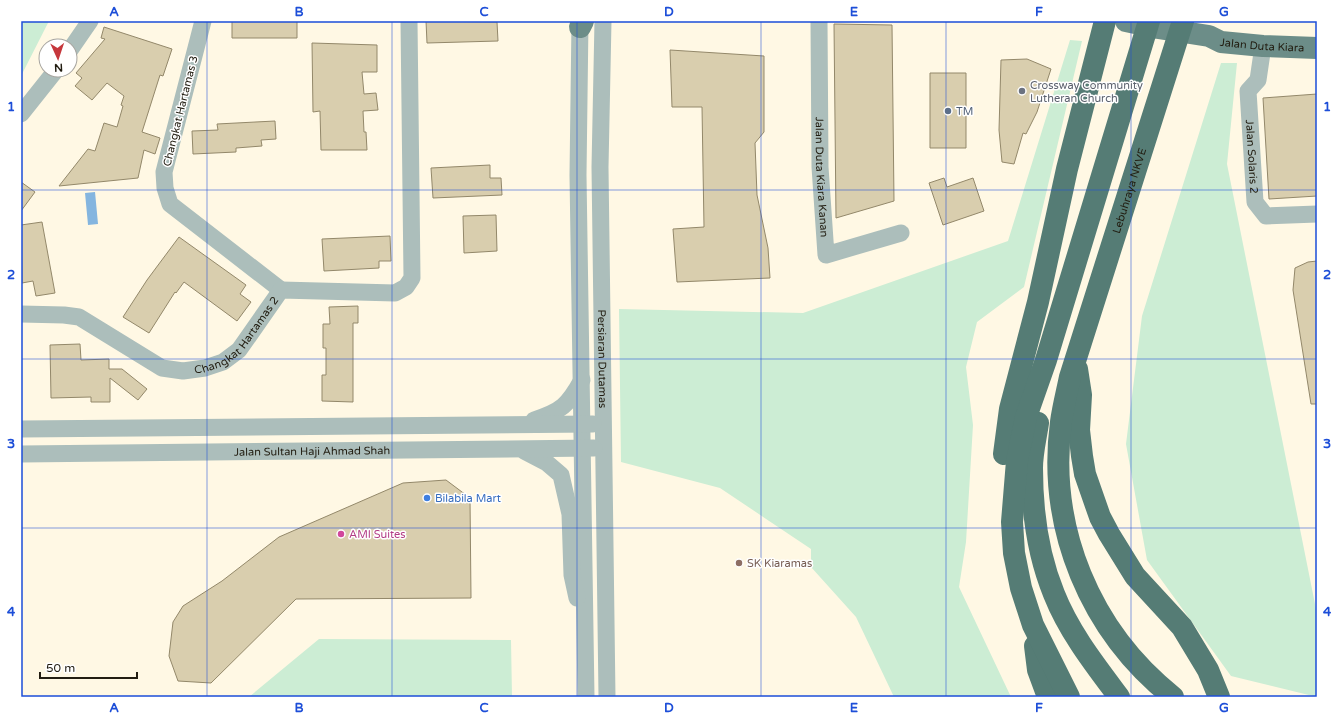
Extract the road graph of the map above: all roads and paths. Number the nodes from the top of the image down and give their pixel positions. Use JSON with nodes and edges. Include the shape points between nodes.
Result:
{"nodes":[{"id":1,"x":90,"y":21,"type":"edge"},
{"id":2,"x":203,"y":21,"type":"edge"},
{"id":3,"x":409,"y":21,"type":"edge"},
{"id":4,"x":602,"y":21,"type":"edge"},
{"id":5,"x":819,"y":21,"type":"edge"},
{"id":6,"x":1105,"y":21,"type":"edge"},
{"id":7,"x":1126,"y":21,"type":"edge"},
{"id":8,"x":1149,"y":21,"type":"edge"},
{"id":9,"x":1183,"y":21,"type":"edge"},
{"id":10,"x":581,"y":23,"type":"edge"},
{"id":11,"x":1317,"y":33,"type":"edge"},
{"id":12,"x":1209,"y":36,"type":"junction"},
{"id":13,"x":78,"y":38,"type":"edge"},
{"id":14,"x":1263,"y":46,"type":"junction"},
{"id":15,"x":1317,"y":48,"type":"edge"},
{"id":16,"x":50,"y":78,"type":"edge"},
{"id":17,"x":21,"y":114,"type":"edge"},
{"id":18,"x":1317,"y":214,"type":"edge"},
{"id":19,"x":901,"y":233,"type":"dead end"},
{"id":20,"x":281,"y":290,"type":"junction"},
{"id":21,"x":21,"y":314,"type":"edge"},
{"id":22,"x":1046,"y":360,"type":"junction"},
{"id":23,"x":1075,"y":360,"type":"junction"},
{"id":24,"x":583,"y":378,"type":"junction"},
{"id":25,"x":521,"y":424,"type":"junction"},
{"id":26,"x":583,"y":424,"type":"junction"},
{"id":27,"x":603,"y":424,"type":"junction"},
{"id":28,"x":21,"y":429,"type":"edge"},
{"id":29,"x":604,"y":448,"type":"junction"},
{"id":30,"x":520,"y":449,"type":"junction"},
{"id":31,"x":583,"y":449,"type":"junction"},
{"id":32,"x":21,"y":454,"type":"edge"},
{"id":33,"x":1014,"y":495,"type":"junction"},
{"id":34,"x":1033,"y":625,"type":"junction"},
{"id":35,"x":585,"y":636,"type":"junction"},
{"id":36,"x":586,"y":697,"type":"edge"},
{"id":37,"x":607,"y":697,"type":"edge"},
{"id":38,"x":1048,"y":697,"type":"edge"},
{"id":39,"x":1069,"y":697,"type":"edge"},
{"id":40,"x":1119,"y":697,"type":"edge"},
{"id":41,"x":1173,"y":697,"type":"edge"},
{"id":42,"x":1219,"y":697,"type":"edge"}],
"edges":[{"from":1,"to":13,"type":"street"},
{"from":2,"to":20,"type":"street","name":"Changkat Hartamas 3","via":[[164,172],[165,188],[170,204]]},
{"from":3,"to":20,"type":"street","name":"Changkat Hartamas 2","via":[[412,278],[406,287],[395,293]]},
{"from":4,"to":27,"type":"street","name":"Persiaran Dutamas","via":[[600,167]]},
{"from":5,"to":19,"type":"street","name":"Jalan Duta Kiara Kanan","via":[[820,167],[826,255]]},
{"from":6,"to":33,"type":"highway","via":[[1010,409],[1003,462]]},
{"from":7,"to":12,"type":"main road","name":"Jalan Duta Kiara"},
{"from":8,"to":22,"type":"highway"},
{"from":9,"to":23,"type":"highway","name":"Lebuhraya NKVE"},
{"from":10,"to":24,"type":"street","name":"Persiaran Dutamas","via":[[578,175]]},
{"from":11,"to":12,"type":"main road","name":"Jalan Duta Kiara","via":[[1220,30]]},
{"from":12,"to":14,"type":"main road","name":"Jalan Duta Kiara","via":[[1221,42]]},
{"from":14,"to":15,"type":"main road","name":"Jalan Duta Kiara"},
{"from":14,"to":18,"type":"street","name":"Jalan Solaris 2","via":[[1258,80],[1248,91],[1255,202],[1266,216]]},
{"from":16,"to":17,"type":"street"},
{"from":20,"to":21,"type":"street","name":"Changkat Hartamas 2","via":[[239,350],[223,362],[183,371],[162,368],[79,317]]},
{"from":22,"to":33,"type":"highway","via":[[1026,417],[1017,461]]},
{"from":22,"to":40,"type":"highway","via":[[1032,467],[1042,558],[1054,594],[1067,621],[1098,670]]},
{"from":23,"to":41,"type":"highway","name":"Lebuhraya NKVE","via":[[1061,422],[1059,468],[1064,521],[1075,562],[1095,607],[1118,641],[1149,678]]},
{"from":23,"to":42,"type":"highway","via":[[1081,395],[1079,430],[1085,474],[1095,503],[1109,534],[1135,576],[1182,628],[1208,670]]},
{"from":24,"to":25,"type":"street","via":[[570,400],[554,414]]},
{"from":24,"to":26,"type":"street","name":"Persiaran Dutamas"},
{"from":25,"to":26,"type":"street"},
{"from":25,"to":28,"type":"street"},
{"from":26,"to":27,"type":"street"},
{"from":26,"to":31,"type":"street","name":"Persiaran Dutamas"},
{"from":27,"to":29,"type":"street","name":"Persiaran Dutamas"},
{"from":29,"to":31,"type":"street","name":"Jalan Sultan Haji Ahmad Shah"},
{"from":29,"to":37,"type":"street","name":"Persiaran Dutamas"},
{"from":30,"to":31,"type":"street","name":"Jalan Sultan Haji Ahmad Shah"},
{"from":30,"to":32,"type":"street","name":"Jalan Sultan Haji Ahmad Shah"},
{"from":30,"to":35,"type":"street","via":[[547,463],[561,475],[570,514],[572,575]]},
{"from":31,"to":35,"type":"street","name":"Persiaran Dutamas"},
{"from":33,"to":34,"type":"highway","via":[[1014,553],[1021,588]]},
{"from":34,"to":38,"type":"highway","via":[[1038,670]]},
{"from":34,"to":39,"type":"highway"},
{"from":35,"to":36,"type":"street","name":"Persiaran Dutamas"}]}
